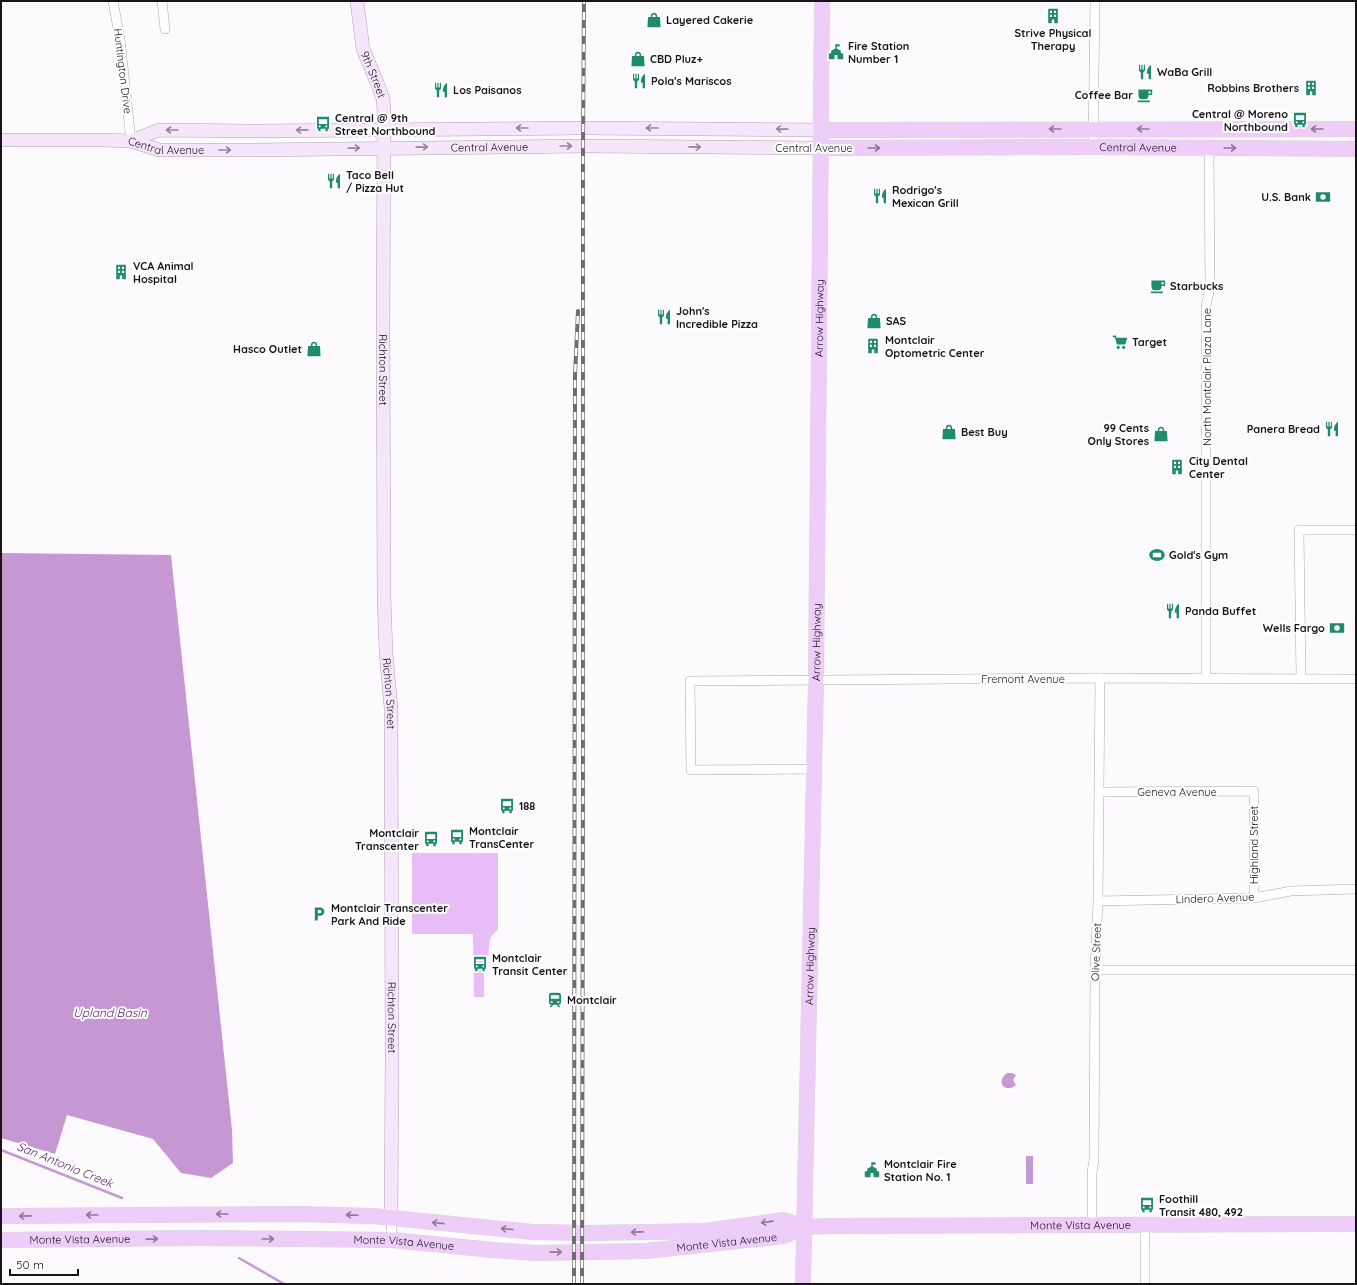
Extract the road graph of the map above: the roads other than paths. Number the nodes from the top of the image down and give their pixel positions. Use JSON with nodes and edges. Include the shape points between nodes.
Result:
{"nodes":[{"id":1,"x":114,"y":1,"type":"edge"},
{"id":2,"x":162,"y":1,"type":"edge"},
{"id":3,"x":358,"y":1,"type":"edge"},
{"id":4,"x":822,"y":1,"type":"edge"},
{"id":5,"x":1095,"y":1,"type":"edge"},
{"id":6,"x":165,"y":29,"type":"dead end"},
{"id":7,"x":383,"y":129,"type":"junction"},
{"id":8,"x":1094,"y":129,"type":"junction"},
{"id":9,"x":1356,"y":129,"type":"edge"},
{"id":10,"x":821,"y":130,"type":"junction"},
{"id":11,"x":1,"y":140,"type":"edge"},
{"id":12,"x":131,"y":141,"type":"junction"},
{"id":13,"x":1093,"y":147,"type":"junction"},
{"id":14,"x":382,"y":148,"type":"junction"},
{"id":15,"x":821,"y":148,"type":"junction"},
{"id":16,"x":1209,"y":148,"type":"junction"},
{"id":17,"x":1356,"y":149,"type":"edge"},
{"id":18,"x":1356,"y":530,"type":"edge"},
{"id":19,"x":1100,"y":678,"type":"junction"},
{"id":20,"x":1206,"y":678,"type":"junction"},
{"id":21,"x":1301,"y":678,"type":"junction"},
{"id":22,"x":1356,"y":679,"type":"edge"},
{"id":23,"x":816,"y":680,"type":"junction"},
{"id":24,"x":814,"y":769,"type":"junction"},
{"id":25,"x":1254,"y":791,"type":"joint"},
{"id":26,"x":1099,"y":792,"type":"junction"},
{"id":27,"x":1356,"y":889,"type":"edge"},
{"id":28,"x":1254,"y":898,"type":"junction"},
{"id":29,"x":1098,"y":901,"type":"junction"},
{"id":30,"x":1095,"y":970,"type":"junction"},
{"id":31,"x":1356,"y":970,"type":"edge"},
{"id":32,"x":1,"y":1216,"type":"edge"},
{"id":33,"x":391,"y":1217,"type":"junction"},
{"id":34,"x":1356,"y":1224,"type":"edge"},
{"id":35,"x":1092,"y":1225,"type":"junction"},
{"id":36,"x":1146,"y":1225,"type":"junction"},
{"id":37,"x":804,"y":1227,"type":"junction"},
{"id":38,"x":1,"y":1240,"type":"edge"},
{"id":39,"x":392,"y":1240,"type":"junction"},
{"id":40,"x":803,"y":1284,"type":"edge"},
{"id":41,"x":1145,"y":1284,"type":"edge"}],
"edges":[{"from":1,"to":12,"type":"street","name":"Huntington Drive"},
{"from":2,"to":6,"type":"street"},
{"from":3,"to":7,"type":"main road","name":"9th Street","via":[[363,49],[382,99]]},
{"from":4,"to":10,"type":"main road","name":"Arrow Highway"},
{"from":5,"to":8,"type":"street"},
{"from":10,"to":7,"type":"main road","name":"Central Avenue","one_way":true},
{"from":7,"to":12,"type":"main road","name":"Central Avenue","one_way":true,"via":[[159,130]]},
{"from":7,"to":14,"type":"main road","name":"9th Street"},
{"from":9,"to":8,"type":"main road","name":"Central Avenue","one_way":true},
{"from":8,"to":10,"type":"main road","name":"Central Avenue","one_way":true},
{"from":8,"to":13,"type":"street"},
{"from":10,"to":15,"type":"main road","name":"Arrow Highway"},
{"from":11,"to":12,"type":"main road"},
{"from":12,"to":14,"type":"main road","name":"Central Avenue","one_way":true,"via":[[159,150]]},
{"from":15,"to":13,"type":"main road","name":"Central Avenue","one_way":true},
{"from":13,"to":16,"type":"main road","name":"Central Avenue"},
{"from":14,"to":15,"type":"main road","name":"Central Avenue","one_way":true},
{"from":14,"to":33,"type":"main road","name":"Richton Street","via":[[384,597],[391,708]]},
{"from":15,"to":23,"type":"main road","name":"Arrow Highway"},
{"from":16,"to":17,"type":"main road","name":"Central Avenue","one_way":true},
{"from":16,"to":20,"type":"street","name":"North Montclair Plaza Lane","via":[[1210,288],[1206,306]]},
{"from":18,"to":21,"type":"street","via":[[1299,530]]},
{"from":19,"to":20,"type":"street","name":"Fremont Avenue"},
{"from":19,"to":23,"type":"street","name":"Fremont Avenue"},
{"from":19,"to":26,"type":"street","name":"Olive Street"},
{"from":20,"to":21,"type":"street","name":"Fremont Avenue"},
{"from":21,"to":22,"type":"street","name":"Fremont Avenue"},
{"from":23,"to":24,"type":"main road","name":"Arrow Highway"},
{"from":23,"to":24,"type":"street","name":"Fremont Avenue","via":[[690,680],[691,770]]},
{"from":24,"to":37,"type":"main road","name":"Arrow Highway"},
{"from":25,"to":26,"type":"street","name":"Geneva Avenue"},
{"from":25,"to":28,"type":"street","name":"Highland Street"},
{"from":26,"to":29,"type":"street","name":"Olive Street"},
{"from":27,"to":28,"type":"street","name":"Lindero Avenue","via":[[1291,890]]},
{"from":28,"to":29,"type":"street","name":"Lindero Avenue"},
{"from":29,"to":30,"type":"street","name":"Olive Street"},
{"from":30,"to":31,"type":"street"},
{"from":30,"to":35,"type":"street","name":"Olive Street"},
{"from":33,"to":32,"type":"main road","name":"Monte Vista Avenue","one_way":true,"via":[[298,1214]]},
{"from":37,"to":33,"type":"main road","name":"Monte Vista Avenue","one_way":true,"via":[[784,1220],[704,1231],[533,1232]]},
{"from":33,"to":39,"type":"street","name":"Richton Street"},
{"from":34,"to":36,"type":"main road","name":"Monte Vista Avenue"},
{"from":35,"to":36,"type":"main road","name":"Monte Vista Avenue"},
{"from":35,"to":37,"type":"main road","name":"Monte Vista Avenue"},
{"from":36,"to":41,"type":"street"},
{"from":39,"to":37,"type":"main road","name":"Monte Vista Avenue","one_way":true,"via":[[534,1252],[646,1251],[784,1236]]},
{"from":37,"to":40,"type":"main road","name":"Arrow Highway"},
{"from":38,"to":39,"type":"main road","name":"Monte Vista Avenue","one_way":true}]}
